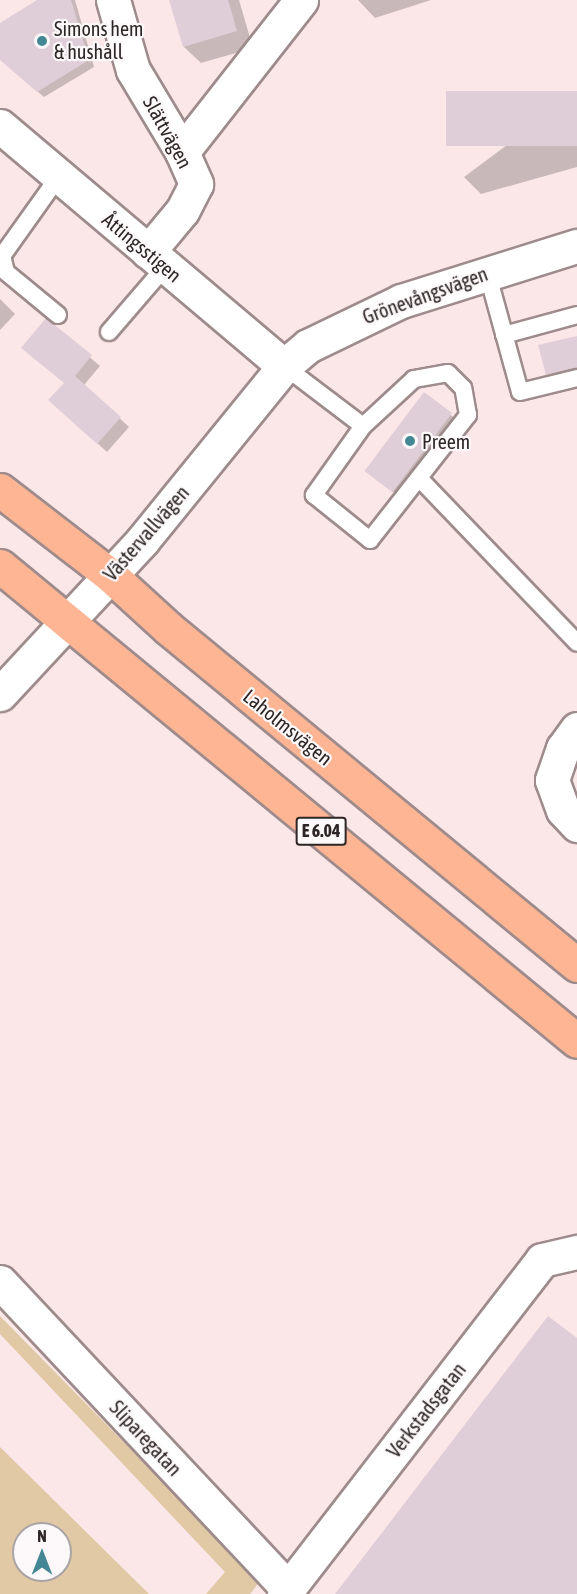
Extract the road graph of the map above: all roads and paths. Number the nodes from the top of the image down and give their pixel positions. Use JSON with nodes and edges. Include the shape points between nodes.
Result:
{"nodes":[{"id":1,"x":113,"y":0,"type":"edge"},
{"id":2,"x":301,"y":0,"type":"edge"},
{"id":3,"x":0,"y":126,"type":"edge"},
{"id":4,"x":182,"y":152,"type":"junction"},
{"id":5,"x":59,"y":176,"type":"junction"},
{"id":6,"x":577,"y":246,"type":"edge"},
{"id":7,"x":156,"y":260,"type":"junction"},
{"id":8,"x":487,"y":272,"type":"junction"},
{"id":9,"x":58,"y":315,"type":"dead end"},
{"id":10,"x":577,"y":315,"type":"edge"},
{"id":11,"x":109,"y":332,"type":"dead end"},
{"id":12,"x":504,"y":335,"type":"junction"},
{"id":13,"x":284,"y":366,"type":"junction"},
{"id":14,"x":577,"y":378,"type":"edge"},
{"id":15,"x":363,"y":426,"type":"junction"},
{"id":16,"x":418,"y":478,"type":"junction"},
{"id":17,"x":0,"y":490,"type":"edge"},
{"id":18,"x":0,"y":566,"type":"edge"},
{"id":19,"x":110,"y":575,"type":"junction"},
{"id":20,"x":67,"y":621,"type":"junction"},
{"id":21,"x":577,"y":643,"type":"edge"},
{"id":22,"x":0,"y":694,"type":"edge"},
{"id":23,"x":577,"y":729,"type":"edge"},
{"id":24,"x":577,"y":825,"type":"edge"},
{"id":25,"x":577,"y":965,"type":"edge"},
{"id":26,"x":577,"y":1041,"type":"edge"},
{"id":27,"x":577,"y":1252,"type":"edge"},
{"id":28,"x":0,"y":1282,"type":"edge"},
{"id":29,"x":286,"y":1591,"type":"edge"}],
"edges":[{"from":1,"to":4,"type":"street","name":"Slättvägen","via":[[133,70]]},
{"from":2,"to":4,"type":"street"},
{"from":3,"to":5,"type":"street","name":"Åttingsstigen"},
{"from":4,"to":7,"type":"street","name":"Slättvägen","via":[[196,184]]},
{"from":5,"to":7,"type":"street","name":"Åttingsstigen"},
{"from":5,"to":9,"type":"lane","via":[[2,256],[6,272]]},
{"from":6,"to":8,"type":"street","name":"Grönevångsvägen"},
{"from":7,"to":11,"type":"lane"},
{"from":7,"to":13,"type":"street","name":"Åttingsstigen"},
{"from":8,"to":12,"type":"lane"},
{"from":8,"to":13,"type":"street","name":"Grönevångsvägen","via":[[348,324],[308,346]]},
{"from":10,"to":12,"type":"lane"},
{"from":12,"to":14,"type":"lane","via":[[520,392]]},
{"from":13,"to":15,"type":"lane"},
{"from":13,"to":19,"type":"street","name":"Västervallvägen"},
{"from":15,"to":16,"type":"lane","via":[[414,379],[448,374],[463,388],[468,415]]},
{"from":15,"to":16,"type":"lane","via":[[314,495],[370,540]]},
{"from":16,"to":21,"type":"lane"},
{"from":17,"to":19,"type":"highway","name":"Laholmsvägen"},
{"from":18,"to":20,"type":"highway","number":"E 6.04"},
{"from":19,"to":20,"type":"street","name":"Västervallvägen"},
{"from":19,"to":25,"type":"highway","name":"Laholmsvägen","via":[[168,628]]},
{"from":20,"to":22,"type":"street","name":"Västervallvägen"},
{"from":20,"to":26,"type":"highway","number":"E 6.04"},
{"from":23,"to":24,"type":"street","via":[[563,748],[552,780],[563,810]]},
{"from":27,"to":29,"type":"street","name":"Verkstadsgatan","via":[[542,1260]]},
{"from":28,"to":29,"type":"street","name":"Sliparegatan"}]}
